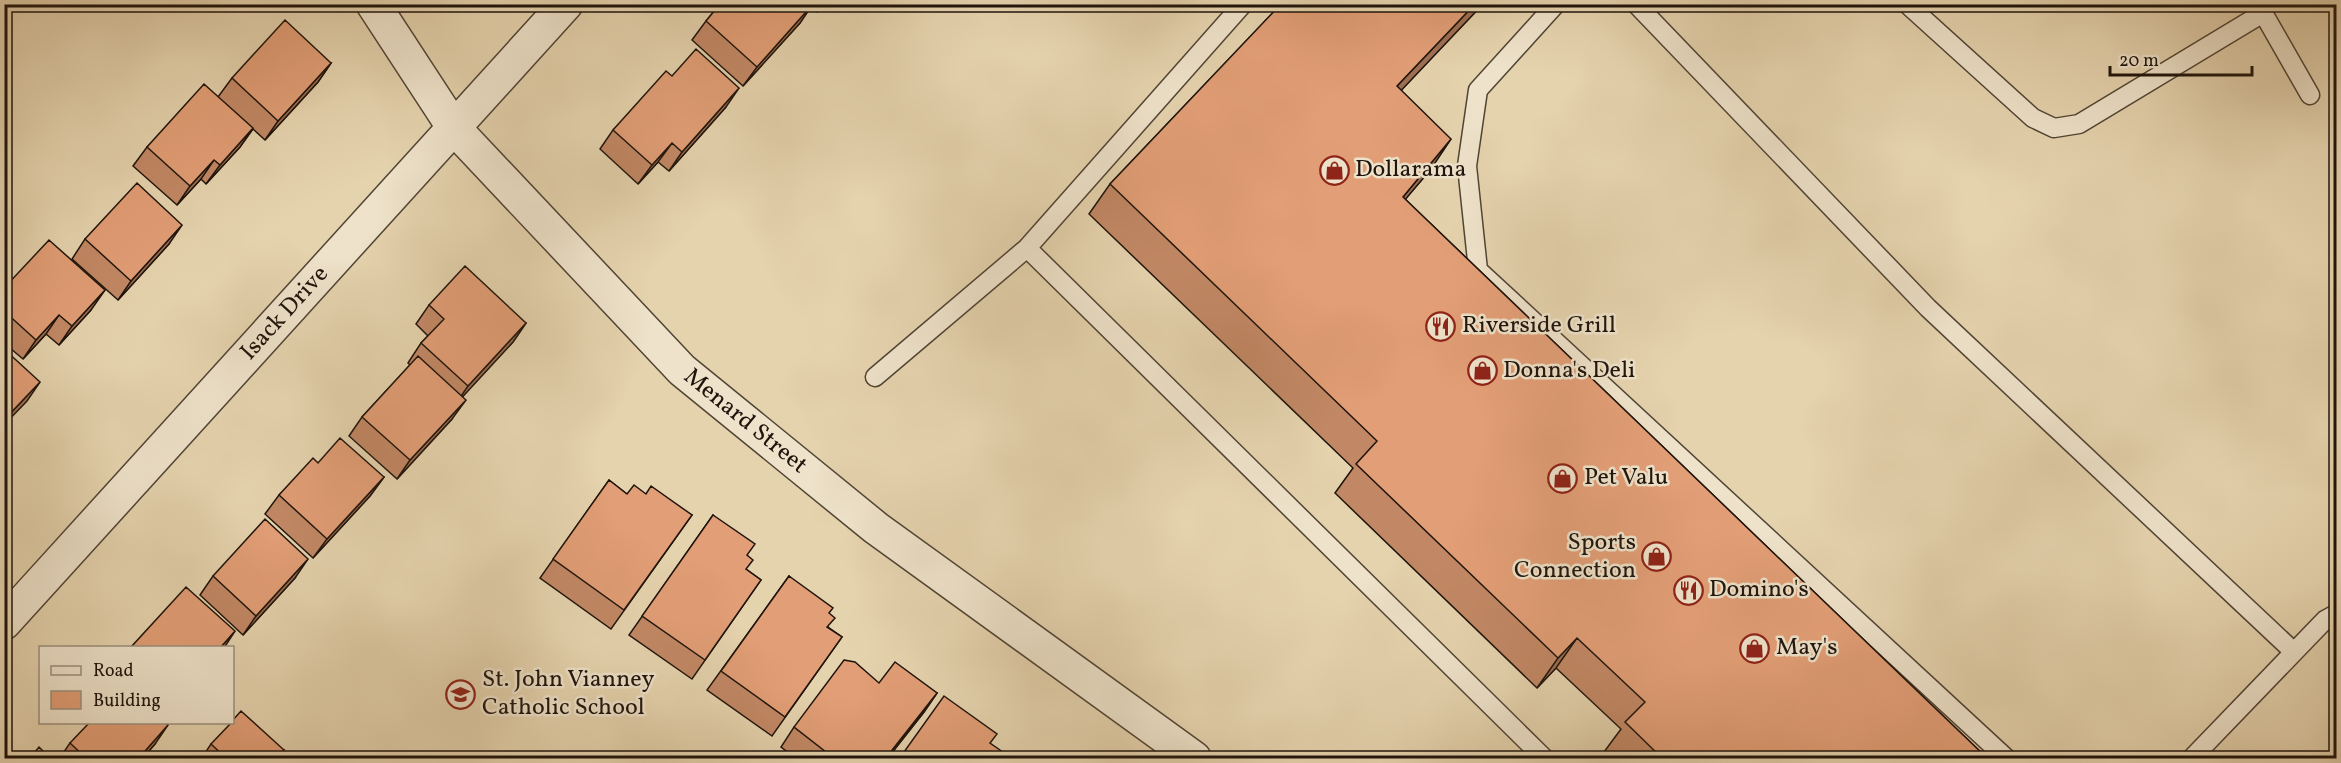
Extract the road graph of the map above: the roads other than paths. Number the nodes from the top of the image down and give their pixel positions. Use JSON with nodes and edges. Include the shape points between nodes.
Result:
{"nodes":[{"id":1,"x":373,"y":4,"type":"edge"},
{"id":2,"x":566,"y":4,"type":"edge"},
{"id":3,"x":1243,"y":4,"type":"edge"},
{"id":4,"x":1556,"y":4,"type":"edge"},
{"id":5,"x":1636,"y":4,"type":"edge"},
{"id":6,"x":1907,"y":4,"type":"edge"},
{"id":7,"x":2260,"y":9,"type":"edge"},
{"id":8,"x":2310,"y":94,"type":"dead end"},
{"id":9,"x":454,"y":128,"type":"junction"},
{"id":10,"x":1027,"y":248,"type":"junction"},
{"id":11,"x":875,"y":377,"type":"dead end"},
{"id":12,"x":2337,"y":614,"type":"edge"},
{"id":13,"x":4,"y":623,"type":"edge"},
{"id":14,"x":2294,"y":652,"type":"junction"},
{"id":15,"x":1194,"y":759,"type":"edge"},
{"id":16,"x":1544,"y":759,"type":"edge"},
{"id":17,"x":2006,"y":759,"type":"edge"},
{"id":18,"x":2192,"y":759,"type":"edge"}],
"edges":[{"from":1,"to":9,"type":"street","name":"Menard Street"},
{"from":2,"to":9,"type":"street","name":"Isack Drive"},
{"from":3,"to":10,"type":"lane"},
{"from":4,"to":17,"type":"lane","via":[[1478,90],[1467,166],[1478,270]]},
{"from":5,"to":14,"type":"lane","via":[[1928,308]]},
{"from":6,"to":7,"type":"lane","via":[[2032,118],[2054,128],[2079,124]]},
{"from":7,"to":8,"type":"lane"},
{"from":9,"to":13,"type":"street","name":"Isack Drive"},
{"from":9,"to":15,"type":"street","name":"Menard Street","via":[[682,370],[876,528]]},
{"from":10,"to":11,"type":"lane"},
{"from":10,"to":16,"type":"lane"},
{"from":12,"to":14,"type":"lane","via":[[2325,620]]},
{"from":14,"to":18,"type":"lane"}]}
